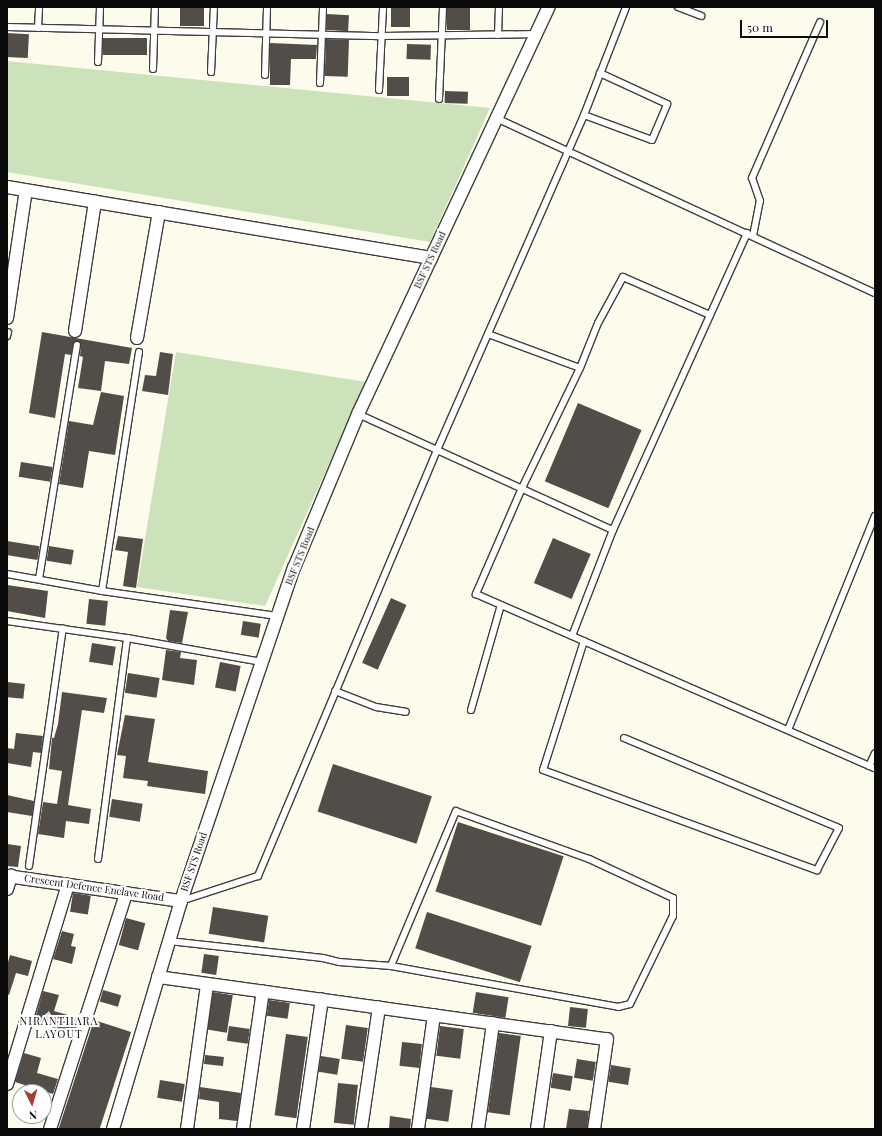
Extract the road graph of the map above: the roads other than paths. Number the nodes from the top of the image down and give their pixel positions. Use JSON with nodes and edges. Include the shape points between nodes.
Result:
{"nodes":[{"id":1,"x":39,"y":7,"type":"edge"},
{"id":2,"x":100,"y":7,"type":"edge"},
{"id":3,"x":155,"y":7,"type":"edge"},
{"id":4,"x":214,"y":7,"type":"edge"},
{"id":5,"x":267,"y":7,"type":"edge"},
{"id":6,"x":323,"y":7,"type":"edge"},
{"id":7,"x":383,"y":7,"type":"edge"},
{"id":8,"x":443,"y":7,"type":"edge"},
{"id":9,"x":499,"y":7,"type":"edge"},
{"id":10,"x":549,"y":7,"type":"edge"},
{"id":11,"x":626,"y":7,"type":"edge"},
{"id":12,"x":678,"y":7,"type":"edge"},
{"id":13,"x":702,"y":16,"type":"dead end"},
{"id":14,"x":820,"y":22,"type":"dead end"},
{"id":15,"x":7,"y":27,"type":"edge"},
{"id":16,"x":38,"y":28,"type":"junction"},
{"id":17,"x":99,"y":30,"type":"junction"},
{"id":18,"x":154,"y":31,"type":"junction"},
{"id":19,"x":212,"y":33,"type":"junction"},
{"id":20,"x":267,"y":33,"type":"junction"},
{"id":21,"x":536,"y":34,"type":"junction"},
{"id":22,"x":321,"y":35,"type":"junction"},
{"id":23,"x":498,"y":35,"type":"junction"},
{"id":24,"x":382,"y":36,"type":"junction"},
{"id":25,"x":442,"y":36,"type":"junction"},
{"id":26,"x":98,"y":62,"type":"dead end"},
{"id":27,"x":153,"y":69,"type":"dead end"},
{"id":28,"x":211,"y":72,"type":"dead end"},
{"id":29,"x":600,"y":74,"type":"junction"},
{"id":30,"x":265,"y":75,"type":"dead end"},
{"id":31,"x":320,"y":83,"type":"dead end"},
{"id":32,"x":379,"y":90,"type":"dead end"},
{"id":33,"x":439,"y":100,"type":"dead end"},
{"id":34,"x":584,"y":115,"type":"junction"},
{"id":35,"x":496,"y":118,"type":"junction"},
{"id":36,"x":568,"y":151,"type":"junction"},
{"id":37,"x":7,"y":187,"type":"edge"},
{"id":38,"x":26,"y":190,"type":"junction"},
{"id":39,"x":95,"y":202,"type":"junction"},
{"id":40,"x":159,"y":212,"type":"junction"},
{"id":41,"x":750,"y":235,"type":"junction"},
{"id":42,"x":431,"y":258,"type":"junction"},
{"id":43,"x":875,"y":293,"type":"edge"},
{"id":44,"x":710,"y":315,"type":"junction"},
{"id":45,"x":7,"y":318,"type":"edge"},
{"id":46,"x":75,"y":331,"type":"dead end"},
{"id":47,"x":488,"y":334,"type":"junction"},
{"id":48,"x":137,"y":338,"type":"dead end"},
{"id":49,"x":77,"y":345,"type":"dead end"},
{"id":50,"x":139,"y":352,"type":"dead end"},
{"id":51,"x":580,"y":368,"type":"junction"},
{"id":52,"x":358,"y":414,"type":"junction"},
{"id":53,"x":437,"y":450,"type":"junction"},
{"id":54,"x":522,"y":488,"type":"junction"},
{"id":55,"x":875,"y":516,"type":"edge"},
{"id":56,"x":613,"y":530,"type":"junction"},
{"id":57,"x":7,"y":574,"type":"edge"},
{"id":58,"x":39,"y":579,"type":"junction"},
{"id":59,"x":102,"y":591,"type":"junction"},
{"id":60,"x":501,"y":605,"type":"junction"},
{"id":61,"x":277,"y":616,"type":"junction"},
{"id":62,"x":7,"y":621,"type":"edge"},
{"id":63,"x":63,"y":628,"type":"junction"},
{"id":64,"x":572,"y":636,"type":"junction"},
{"id":65,"x":127,"y":638,"type":"junction"},
{"id":66,"x":584,"y":641,"type":"junction"},
{"id":67,"x":262,"y":662,"type":"junction"},
{"id":68,"x":335,"y":691,"type":"junction"},
{"id":69,"x":471,"y":710,"type":"dead end"},
{"id":70,"x":406,"y":712,"type":"dead end"},
{"id":71,"x":788,"y":730,"type":"junction"},
{"id":72,"x":624,"y":738,"type":"dead end"},
{"id":73,"x":875,"y":752,"type":"edge"},
{"id":74,"x":872,"y":767,"type":"edge"},
{"id":75,"x":98,"y":859,"type":"dead end"},
{"id":76,"x":29,"y":866,"type":"dead end"},
{"id":77,"x":9,"y":876,"type":"edge"},
{"id":78,"x":68,"y":885,"type":"junction"},
{"id":79,"x":7,"y":889,"type":"edge"},
{"id":80,"x":126,"y":893,"type":"junction"},
{"id":81,"x":181,"y":901,"type":"junction"},
{"id":82,"x":169,"y":941,"type":"junction"},
{"id":83,"x":391,"y":966,"type":"junction"},
{"id":84,"x":158,"y":977,"type":"junction"},
{"id":85,"x":207,"y":984,"type":"junction"},
{"id":86,"x":263,"y":991,"type":"junction"},
{"id":87,"x":322,"y":999,"type":"junction"},
{"id":88,"x":379,"y":1007,"type":"junction"},
{"id":89,"x":434,"y":1015,"type":"junction"},
{"id":90,"x":493,"y":1023,"type":"junction"},
{"id":91,"x":551,"y":1031,"type":"junction"},
{"id":92,"x":7,"y":1084,"type":"edge"},
{"id":93,"x":50,"y":1129,"type":"edge"},
{"id":94,"x":113,"y":1129,"type":"edge"},
{"id":95,"x":187,"y":1129,"type":"edge"},
{"id":96,"x":243,"y":1129,"type":"edge"},
{"id":97,"x":304,"y":1129,"type":"edge"},
{"id":98,"x":362,"y":1129,"type":"edge"},
{"id":99,"x":418,"y":1129,"type":"edge"},
{"id":100,"x":478,"y":1129,"type":"edge"},
{"id":101,"x":537,"y":1129,"type":"edge"},
{"id":102,"x":594,"y":1129,"type":"edge"}],
"edges":[{"from":1,"to":16,"type":"lane"},
{"from":2,"to":17,"type":"lane"},
{"from":3,"to":18,"type":"lane"},
{"from":4,"to":19,"type":"lane"},
{"from":5,"to":20,"type":"lane"},
{"from":6,"to":22,"type":"lane"},
{"from":7,"to":24,"type":"lane"},
{"from":8,"to":25,"type":"lane"},
{"from":9,"to":23,"type":"lane"},
{"from":10,"to":21,"type":"street","name":"BSF STS Road"},
{"from":11,"to":29,"type":"lane"},
{"from":12,"to":13,"type":"lane"},
{"from":14,"to":41,"type":"lane","via":[[752,178],[760,201]]},
{"from":15,"to":16,"type":"lane"},
{"from":16,"to":17,"type":"lane"},
{"from":17,"to":18,"type":"lane"},
{"from":17,"to":26,"type":"lane"},
{"from":18,"to":19,"type":"lane"},
{"from":18,"to":27,"type":"lane"},
{"from":19,"to":20,"type":"lane"},
{"from":19,"to":28,"type":"lane"},
{"from":20,"to":22,"type":"lane"},
{"from":20,"to":30,"type":"lane"},
{"from":21,"to":23,"type":"lane"},
{"from":21,"to":35,"type":"street","name":"BSF STS Road"},
{"from":22,"to":24,"type":"lane"},
{"from":22,"to":31,"type":"lane"},
{"from":23,"to":25,"type":"lane"},
{"from":24,"to":25,"type":"lane"},
{"from":24,"to":32,"type":"lane"},
{"from":25,"to":33,"type":"lane"},
{"from":29,"to":34,"type":"lane"},
{"from":29,"to":34,"type":"lane","via":[[667,104],[652,140]]},
{"from":34,"to":36,"type":"lane"},
{"from":35,"to":36,"type":"lane"},
{"from":35,"to":42,"type":"street","name":"BSF STS Road"},
{"from":36,"to":41,"type":"lane"},
{"from":36,"to":47,"type":"lane"},
{"from":37,"to":38,"type":"street"},
{"from":38,"to":39,"type":"street"},
{"from":38,"to":45,"type":"street"},
{"from":39,"to":40,"type":"street"},
{"from":39,"to":46,"type":"street"},
{"from":40,"to":42,"type":"street"},
{"from":40,"to":48,"type":"street"},
{"from":41,"to":43,"type":"lane"},
{"from":41,"to":44,"type":"lane"},
{"from":42,"to":52,"type":"street","name":"BSF STS Road"},
{"from":44,"to":51,"type":"lane","via":[[623,277],[601,318]]},
{"from":44,"to":56,"type":"lane"},
{"from":47,"to":51,"type":"lane"},
{"from":47,"to":53,"type":"lane"},
{"from":49,"to":58,"type":"lane"},
{"from":50,"to":59,"type":"lane"},
{"from":51,"to":54,"type":"lane"},
{"from":52,"to":53,"type":"lane"},
{"from":52,"to":61,"type":"street","name":"BSF STS Road","via":[[294,568]]},
{"from":53,"to":54,"type":"lane"},
{"from":53,"to":68,"type":"lane"},
{"from":54,"to":56,"type":"lane"},
{"from":54,"to":60,"type":"lane","via":[[476,594]]},
{"from":55,"to":71,"type":"lane"},
{"from":56,"to":64,"type":"lane"},
{"from":57,"to":58,"type":"lane"},
{"from":58,"to":59,"type":"lane"},
{"from":59,"to":61,"type":"lane"},
{"from":60,"to":64,"type":"lane"},
{"from":60,"to":69,"type":"lane"},
{"from":61,"to":67,"type":"street","name":"BSF STS Road"},
{"from":62,"to":63,"type":"lane"},
{"from":63,"to":65,"type":"lane"},
{"from":63,"to":76,"type":"lane"},
{"from":64,"to":66,"type":"lane"},
{"from":65,"to":67,"type":"lane"},
{"from":65,"to":75,"type":"lane"},
{"from":66,"to":71,"type":"lane"},
{"from":66,"to":72,"type":"lane","via":[[543,770],[817,870],[839,828]]},
{"from":67,"to":81,"type":"street","name":"BSF STS Road"},
{"from":68,"to":70,"type":"lane","via":[[376,707]]},
{"from":68,"to":81,"type":"lane","via":[[258,876]]},
{"from":71,"to":74,"type":"lane"},
{"from":73,"to":74,"type":"lane"},
{"from":77,"to":78,"type":"street","name":"Crescent Defence Enclave Road"},
{"from":77,"to":79,"type":"street"},
{"from":78,"to":80,"type":"street","name":"Crescent Defence Enclave Road"},
{"from":78,"to":92,"type":"street"},
{"from":80,"to":81,"type":"street","name":"Crescent Defence Enclave Road"},
{"from":80,"to":93,"type":"street"},
{"from":81,"to":82,"type":"street","name":"BSF STS Road"},
{"from":82,"to":83,"type":"lane"},
{"from":82,"to":84,"type":"street","name":"BSF STS Road"},
{"from":83,"to":83,"type":"lane","via":[[456,811],[589,859],[673,898],[673,916],[630,1004],[618,1007]]},
{"from":84,"to":85,"type":"street"},
{"from":84,"to":94,"type":"street","name":"BSF STS Road"},
{"from":85,"to":86,"type":"street"},
{"from":85,"to":95,"type":"street"},
{"from":86,"to":87,"type":"street"},
{"from":86,"to":96,"type":"street"},
{"from":87,"to":88,"type":"street"},
{"from":87,"to":97,"type":"street"},
{"from":88,"to":89,"type":"street"},
{"from":88,"to":98,"type":"street"},
{"from":89,"to":90,"type":"street"},
{"from":89,"to":99,"type":"street"},
{"from":90,"to":91,"type":"street"},
{"from":90,"to":100,"type":"street"},
{"from":91,"to":101,"type":"street"},
{"from":91,"to":102,"type":"street","via":[[607,1039]]}]}
